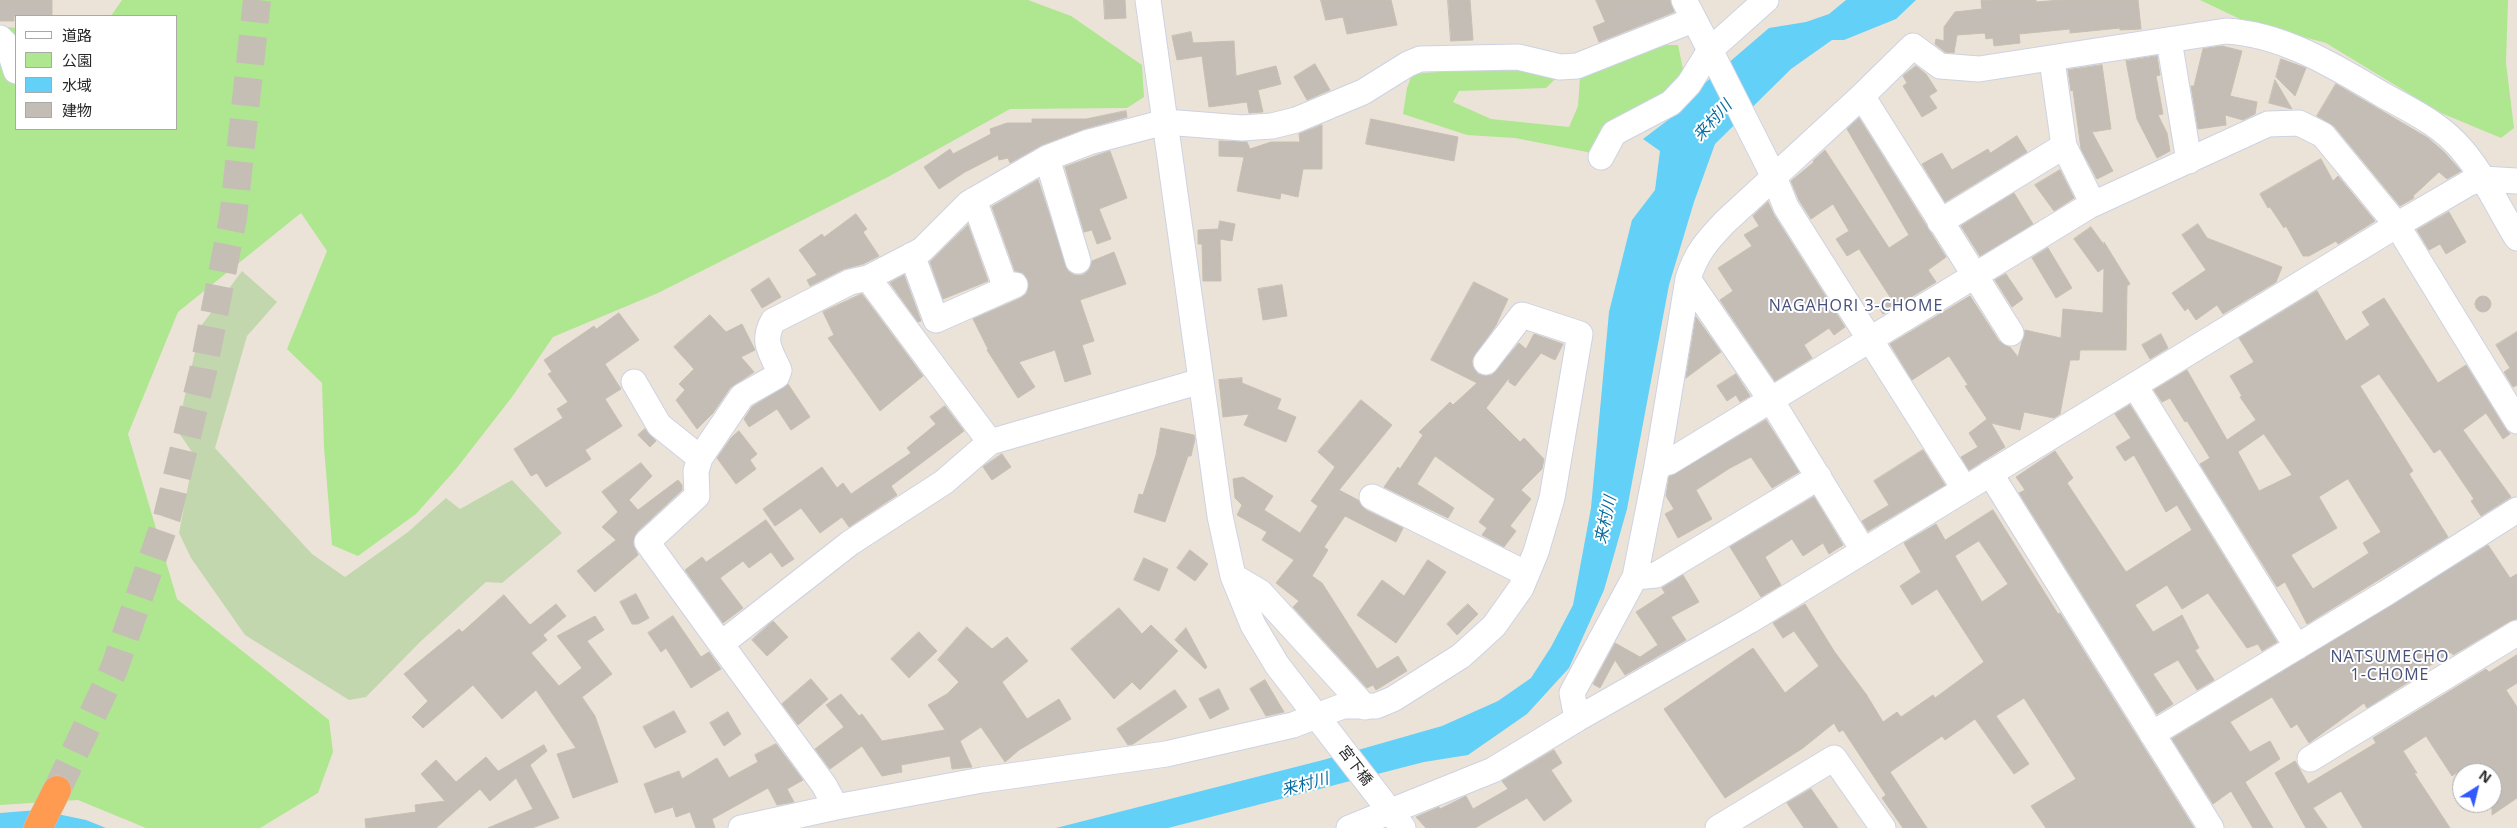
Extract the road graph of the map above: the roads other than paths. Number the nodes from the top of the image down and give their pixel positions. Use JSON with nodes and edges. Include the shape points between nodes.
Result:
{"nodes":[{"id":1,"x":1148,"y":0,"type":"edge"},
{"id":2,"x":1766,"y":0,"type":"edge"},
{"id":3,"x":1689,"y":10,"type":"edge"},
{"id":4,"x":0,"y":38,"type":"edge"},
{"id":5,"x":2169,"y":40,"type":"junction"},
{"id":6,"x":1714,"y":60,"type":"junction"},
{"id":7,"x":2052,"y":60,"type":"junction"},
{"id":8,"x":15,"y":68,"type":"edge"},
{"id":9,"x":1862,"y":96,"type":"junction"},
{"id":10,"x":1165,"y":122,"type":"junction"},
{"id":11,"x":2064,"y":146,"type":"junction"},
{"id":12,"x":1600,"y":157,"type":"dead end"},
{"id":13,"x":1047,"y":158,"type":"junction"},
{"id":14,"x":2189,"y":160,"type":"junction"},
{"id":15,"x":1771,"y":172,"type":"junction"},
{"id":16,"x":2483,"y":178,"type":"junction"},
{"id":17,"x":2517,"y":181,"type":"edge"},
{"id":18,"x":974,"y":200,"type":"junction"},
{"id":19,"x":2094,"y":204,"type":"junction"},
{"id":20,"x":1940,"y":222,"type":"junction"},
{"id":21,"x":2397,"y":225,"type":"junction"},
{"id":22,"x":2517,"y":238,"type":"edge"},
{"id":23,"x":912,"y":256,"type":"junction"},
{"id":24,"x":1078,"y":262,"type":"dead end"},
{"id":25,"x":1974,"y":277,"type":"junction"},
{"id":26,"x":868,"y":278,"type":"junction"},
{"id":27,"x":1688,"y":279,"type":"junction"},
{"id":28,"x":2012,"y":333,"type":"dead end"},
{"id":29,"x":1870,"y":340,"type":"junction"},
{"id":30,"x":1486,"y":362,"type":"dead end"},
{"id":31,"x":1201,"y":381,"type":"junction"},
{"id":32,"x":634,"y":382,"type":"dead end"},
{"id":33,"x":2135,"y":386,"type":"junction"},
{"id":34,"x":1771,"y":400,"type":"junction"},
{"id":35,"x":2517,"y":421,"type":"edge"},
{"id":36,"x":990,"y":442,"type":"junction"},
{"id":37,"x":700,"y":458,"type":"junction"},
{"id":38,"x":1657,"y":466,"type":"junction"},
{"id":39,"x":1990,"y":473,"type":"junction"},
{"id":40,"x":1819,"y":477,"type":"junction"},
{"id":41,"x":1964,"y":488,"type":"junction"},
{"id":42,"x":1372,"y":497,"type":"dead end"},
{"id":43,"x":2517,"y":510,"type":"edge"},
{"id":44,"x":1863,"y":550,"type":"junction"},
{"id":45,"x":1527,"y":574,"type":"junction"},
{"id":46,"x":1233,"y":576,"type":"junction"},
{"id":47,"x":1635,"y":577,"type":"junction"},
{"id":48,"x":2517,"y":633,"type":"edge"},
{"id":49,"x":721,"y":644,"type":"junction"},
{"id":50,"x":2297,"y":647,"type":"junction"},
{"id":51,"x":1365,"y":707,"type":"junction"},
{"id":52,"x":1577,"y":719,"type":"junction"},
{"id":53,"x":1321,"y":722,"type":"junction"},
{"id":54,"x":2152,"y":734,"type":"junction"},
{"id":55,"x":2310,"y":759,"type":"dead end"},
{"id":56,"x":57,"y":790,"type":"tunnel mouth"},
{"id":57,"x":836,"y":807,"type":"junction"},
{"id":58,"x":1392,"y":814,"type":"edge"},
{"id":59,"x":38,"y":828,"type":"edge"},
{"id":60,"x":741,"y":828,"type":"edge"},
{"id":61,"x":1349,"y":828,"type":"edge"},
{"id":62,"x":1718,"y":828,"type":"edge"},
{"id":63,"x":1883,"y":828,"type":"edge"},
{"id":64,"x":2211,"y":828,"type":"edge"}],
"edges":[{"from":1,"to":10,"type":"street","name":"宮下橋"},
{"from":2,"to":6,"type":"street"},
{"from":3,"to":6,"type":"street"},
{"from":3,"to":10,"type":"street","via":[[1577,66],[1560,67],[1518,57],[1420,59],[1363,92],[1296,120],[1272,126],[1242,128]]},
{"from":4,"to":8,"type":"street","via":[[8,46]]},
{"from":5,"to":7,"type":"street"},
{"from":5,"to":14,"type":"street"},
{"from":5,"to":16,"type":"street","via":[[2238,32],[2279,42],[2328,63],[2438,126],[2463,150]]},
{"from":6,"to":12,"type":"street","via":[[1670,103],[1614,134]]},
{"from":6,"to":15,"type":"street"},
{"from":7,"to":9,"type":"street","via":[[1979,69],[1940,66],[1913,46]]},
{"from":7,"to":11,"type":"street"},
{"from":9,"to":15,"type":"street"},
{"from":9,"to":20,"type":"street"},
{"from":10,"to":13,"type":"street","via":[[1090,142]]},
{"from":10,"to":31,"type":"street","name":"宮下橋"},
{"from":11,"to":19,"type":"street"},
{"from":11,"to":20,"type":"street"},
{"from":13,"to":18,"type":"street"},
{"from":13,"to":24,"type":"street"},
{"from":14,"to":19,"type":"street"},
{"from":14,"to":21,"type":"street","via":[[2268,124],[2299,123],[2323,135]]},
{"from":15,"to":27,"type":"street","via":[[1707,240],[1694,259]]},
{"from":15,"to":29,"type":"street","via":[[1786,207]]},
{"from":16,"to":17,"type":"street"},
{"from":16,"to":21,"type":"street"},
{"from":16,"to":22,"type":"street"},
{"from":18,"to":23,"type":"street","via":[[936,238]]},
{"from":18,"to":23,"type":"street","via":[[1011,287],[936,320]]},
{"from":19,"to":25,"type":"street"},
{"from":20,"to":25,"type":"street"},
{"from":21,"to":33,"type":"street"},
{"from":21,"to":35,"type":"street"},
{"from":23,"to":26,"type":"street"},
{"from":25,"to":28,"type":"street"},
{"from":25,"to":29,"type":"street"},
{"from":26,"to":36,"type":"street"},
{"from":26,"to":37,"type":"street","via":[[850,282],[773,321],[767,332],[768,346],[779,370],[777,376],[742,396]]},
{"from":27,"to":34,"type":"street"},
{"from":27,"to":38,"type":"street"},
{"from":29,"to":34,"type":"street"},
{"from":29,"to":41,"type":"street"},
{"from":30,"to":45,"type":"street","via":[[1522,315],[1580,334],[1552,498]]},
{"from":31,"to":36,"type":"street"},
{"from":31,"to":46,"type":"street","name":"宮下橋","via":[[1220,516]]},
{"from":32,"to":37,"type":"street","via":[[659,425]]},
{"from":33,"to":39,"type":"street"},
{"from":33,"to":50,"type":"street"},
{"from":34,"to":38,"type":"street","via":[[1669,462]]},
{"from":34,"to":40,"type":"street"},
{"from":36,"to":49,"type":"street","via":[[944,482],[850,543]]},
{"from":37,"to":49,"type":"street","via":[[696,471],[697,496],[647,542]]},
{"from":38,"to":47,"type":"street"},
{"from":39,"to":41,"type":"street"},
{"from":39,"to":54,"type":"street"},
{"from":40,"to":44,"type":"street"},
{"from":40,"to":47,"type":"street","via":[[1656,575]]},
{"from":41,"to":44,"type":"street"},
{"from":42,"to":45,"type":"street"},
{"from":43,"to":50,"type":"street"},
{"from":44,"to":52,"type":"street","via":[[1749,621]]},
{"from":45,"to":51,"type":"street","via":[[1494,626],[1461,656],[1393,699]]},
{"from":46,"to":51,"type":"street","via":[[1260,592]]},
{"from":46,"to":53,"type":"street","name":"宮下橋","via":[[1253,625],[1277,665]]},
{"from":47,"to":52,"type":"street","via":[[1572,693]]},
{"from":48,"to":55,"type":"street"},
{"from":49,"to":57,"type":"street","via":[[824,785]]},
{"from":50,"to":54,"type":"street"},
{"from":51,"to":53,"type":"street","via":[[1343,706]]},
{"from":52,"to":58,"type":"street","via":[[1493,770]]},
{"from":53,"to":57,"type":"street","via":[[1293,725],[1166,754],[982,780]]},
{"from":53,"to":58,"type":"street","name":"宮下橋"},
{"from":54,"to":64,"type":"street"},
{"from":56,"to":59,"type":"highway"},
{"from":57,"to":60,"type":"street"},
{"from":58,"to":61,"type":"street"},
{"from":62,"to":63,"type":"street","via":[[1834,758]]}]}
